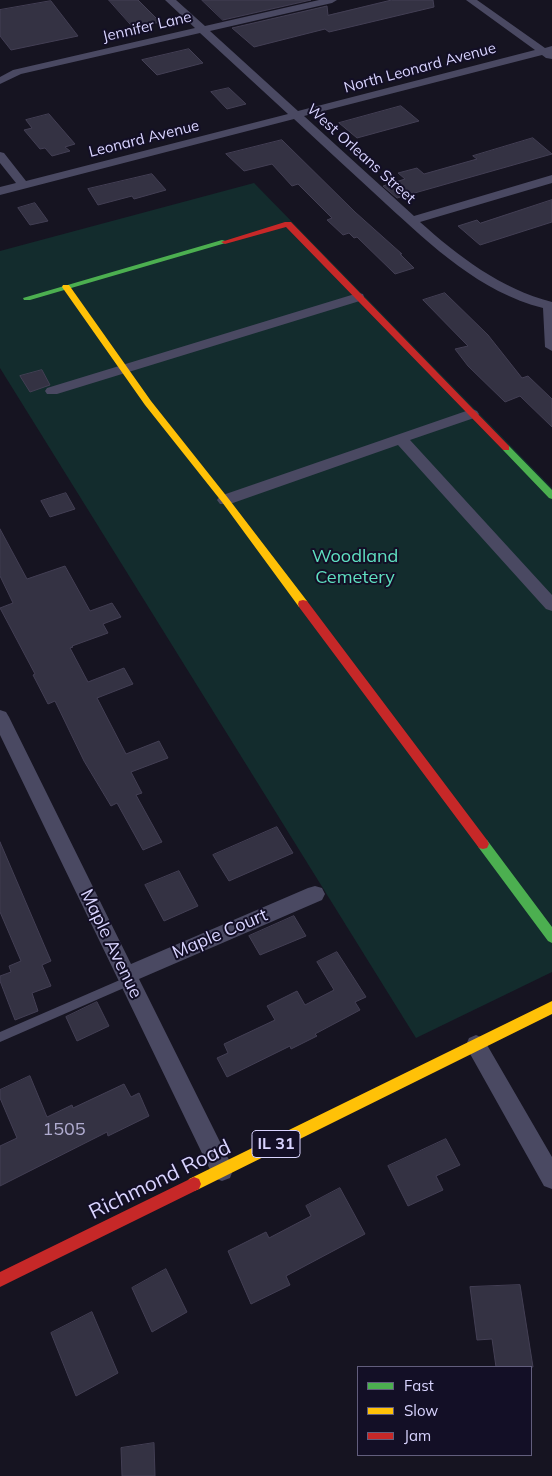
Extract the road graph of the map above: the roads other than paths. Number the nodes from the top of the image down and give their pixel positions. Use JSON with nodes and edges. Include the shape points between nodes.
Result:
{"nodes":[{"id":1,"x":170,"y":0,"type":"edge"},
{"id":2,"x":332,"y":0,"type":"edge"},
{"id":3,"x":471,"y":0,"type":"edge"},
{"id":4,"x":204,"y":30,"type":"junction"},
{"id":5,"x":549,"y":53,"type":"edge"},
{"id":6,"x":0,"y":81,"type":"edge"},
{"id":7,"x":296,"y":116,"type":"junction"},
{"id":8,"x":0,"y":155,"type":"edge"},
{"id":9,"x":552,"y":179,"type":"edge"},
{"id":10,"x":23,"y":185,"type":"junction"},
{"id":11,"x":0,"y":190,"type":"edge"},
{"id":12,"x":413,"y":220,"type":"junction"},
{"id":13,"x":66,"y":287,"type":"junction"},
{"id":14,"x":358,"y":297,"type":"junction"},
{"id":15,"x":27,"y":298,"type":"dead end"},
{"id":16,"x":551,"y":306,"type":"edge"},
{"id":17,"x":552,"y":347,"type":"edge"},
{"id":18,"x":124,"y":368,"type":"junction"},
{"id":19,"x":52,"y":391,"type":"dead end"},
{"id":20,"x":472,"y":414,"type":"junction"},
{"id":21,"x":402,"y":439,"type":"junction"},
{"id":22,"x":552,"y":496,"type":"edge"},
{"id":23,"x":226,"y":500,"type":"junction"},
{"id":24,"x":552,"y":605,"type":"edge"},
{"id":25,"x":0,"y":717,"type":"edge"},
{"id":26,"x":315,"y":894,"type":"dead end"},
{"id":27,"x":552,"y":937,"type":"edge"},
{"id":28,"x":127,"y":978,"type":"junction"},
{"id":29,"x":552,"y":1007,"type":"edge"},
{"id":30,"x":0,"y":1037,"type":"edge"},
{"id":31,"x":476,"y":1045,"type":"junction"},
{"id":32,"x":222,"y":1170,"type":"junction"},
{"id":33,"x":552,"y":1178,"type":"edge"},
{"id":34,"x":0,"y":1280,"type":"edge"}],
"edges":[{"from":1,"to":4,"type":"street","name":"West Orleans Street"},
{"from":2,"to":4,"type":"street","name":"Jennifer Lane"},
{"from":3,"to":5,"type":"street"},
{"from":4,"to":6,"type":"street","name":"Jennifer Lane","via":[[17,72]]},
{"from":4,"to":7,"type":"street","name":"West Orleans Street"},
{"from":5,"to":7,"type":"street","name":"North Leonard Avenue"},
{"from":7,"to":10,"type":"street","name":"Leonard Avenue"},
{"from":7,"to":12,"type":"street","name":"West Orleans Street"},
{"from":8,"to":10,"type":"street"},
{"from":9,"to":12,"type":"street"},
{"from":10,"to":11,"type":"street","name":"Leonard Avenue"},
{"from":12,"to":16,"type":"street","name":"West Orleans Street","via":[[447,253],[477,274]]},
{"from":13,"to":14,"type":"street","via":[[288,224]]},
{"from":13,"to":15,"type":"street"},
{"from":13,"to":18,"type":"street"},
{"from":14,"to":18,"type":"street"},
{"from":14,"to":20,"type":"street"},
{"from":16,"to":17,"type":"street"},
{"from":18,"to":19,"type":"street"},
{"from":18,"to":23,"type":"street"},
{"from":20,"to":21,"type":"street"},
{"from":20,"to":22,"type":"street"},
{"from":21,"to":23,"type":"street"},
{"from":21,"to":24,"type":"street"},
{"from":23,"to":27,"type":"street"},
{"from":25,"to":28,"type":"street","name":"Maple Avenue"},
{"from":26,"to":28,"type":"street","name":"Maple Court"},
{"from":28,"to":30,"type":"lane"},
{"from":28,"to":32,"type":"street","name":"Maple Avenue"},
{"from":29,"to":31,"type":"street","name":"Richmond Road","number":"IL 31"},
{"from":31,"to":32,"type":"street","name":"Richmond Road","number":"IL 31"},
{"from":31,"to":33,"type":"street"},
{"from":32,"to":34,"type":"street","name":"Richmond Road","number":"IL 31"}]}
